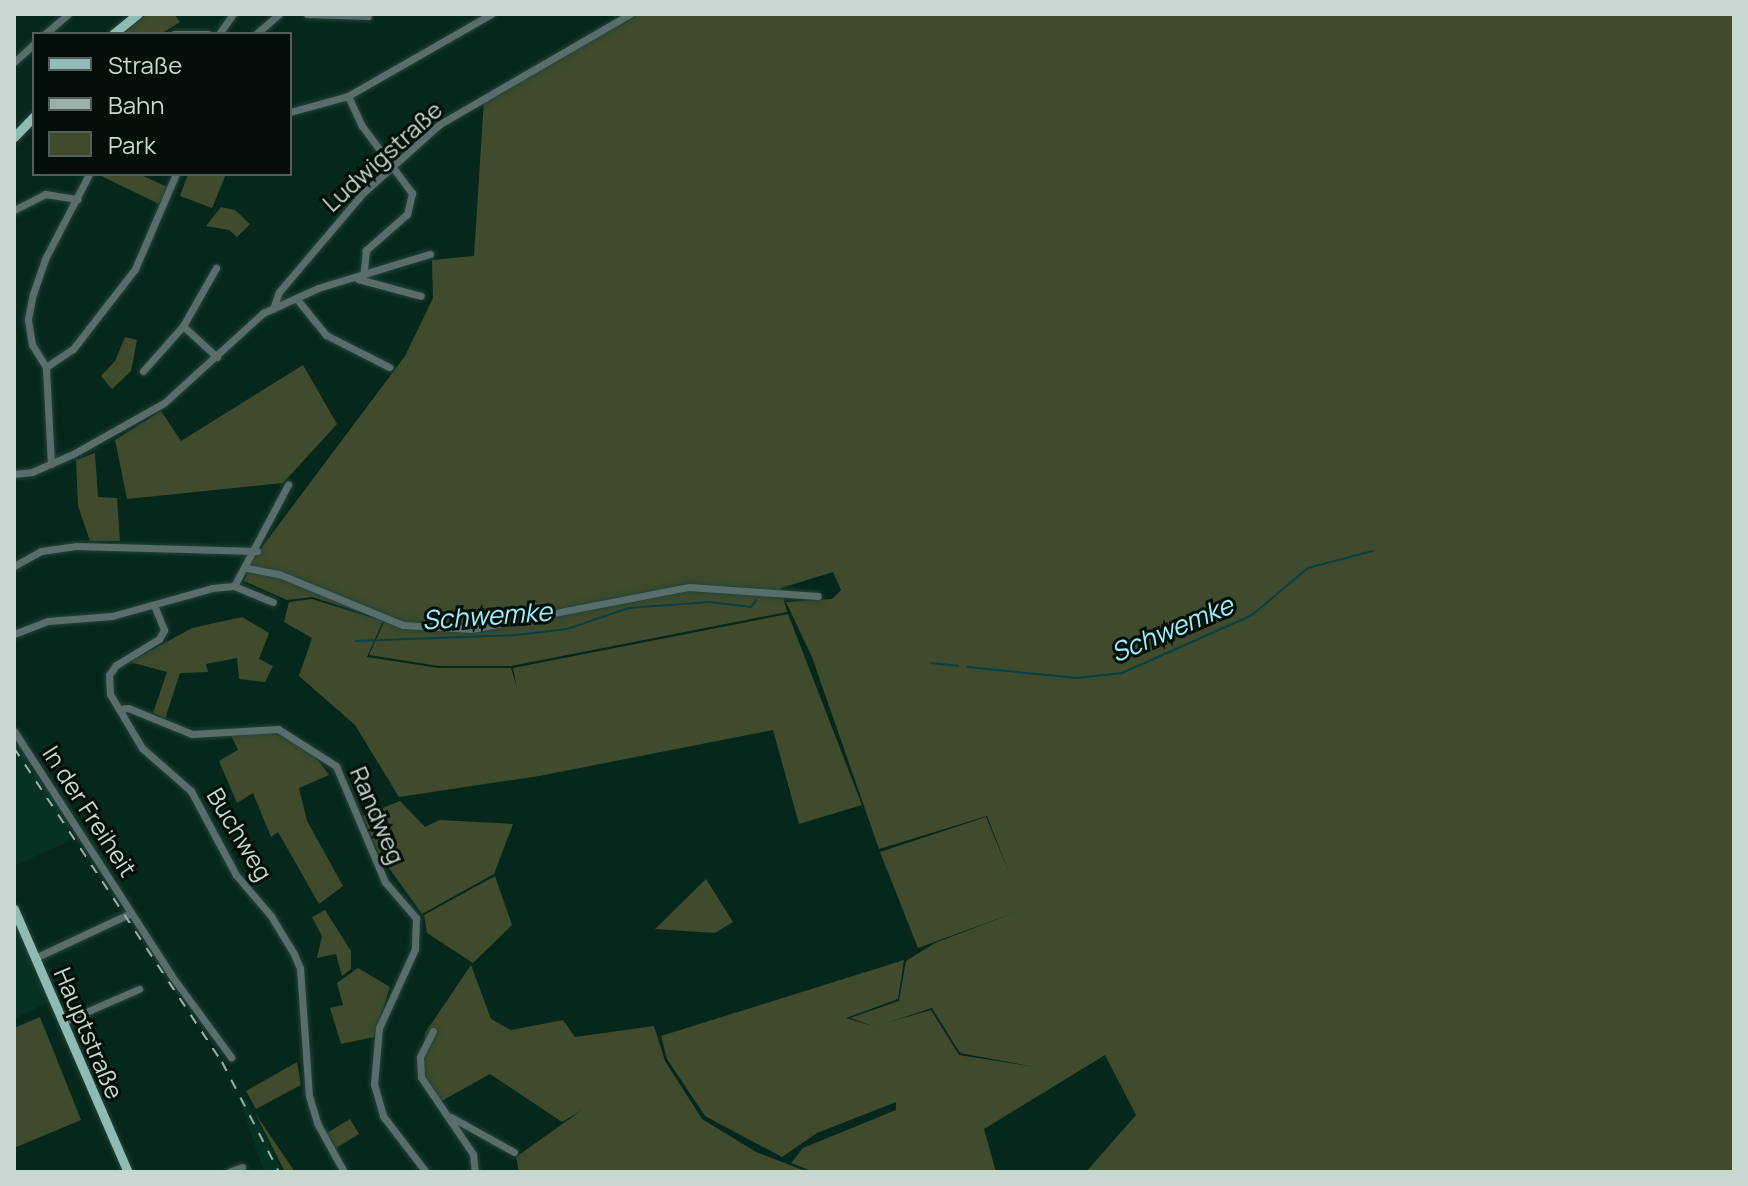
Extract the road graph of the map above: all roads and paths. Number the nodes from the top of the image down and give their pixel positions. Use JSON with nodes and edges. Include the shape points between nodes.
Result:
{"nodes":[{"id":1,"x":68,"y":14,"type":"edge"},
{"id":2,"x":138,"y":14,"type":"edge"},
{"id":3,"x":233,"y":14,"type":"edge"},
{"id":4,"x":279,"y":14,"type":"edge"},
{"id":5,"x":307,"y":14,"type":"edge"},
{"id":6,"x":491,"y":14,"type":"edge"},
{"id":7,"x":630,"y":14,"type":"edge"},
{"id":8,"x":368,"y":16,"type":"dead end"},
{"id":9,"x":47,"y":32,"type":"edge"},
{"id":10,"x":116,"y":32,"type":"edge"},
{"id":11,"x":220,"y":32,"type":"edge"},
{"id":12,"x":258,"y":32,"type":"edge"},
{"id":13,"x":32,"y":46,"type":"edge"},
{"id":14,"x":14,"y":62,"type":"edge"},
{"id":15,"x":348,"y":96,"type":"junction"},
{"id":16,"x":292,"y":111,"type":"edge"},
{"id":17,"x":32,"y":118,"type":"edge"},
{"id":18,"x":14,"y":137,"type":"edge"},
{"id":19,"x":394,"y":167,"type":"junction"},
{"id":20,"x":88,"y":176,"type":"edge"},
{"id":21,"x":175,"y":176,"type":"edge"},
{"id":22,"x":78,"y":199,"type":"junction"},
{"id":23,"x":14,"y":210,"type":"edge"},
{"id":24,"x":430,"y":254,"type":"dead end"},
{"id":25,"x":216,"y":268,"type":"dead end"},
{"id":26,"x":360,"y":278,"type":"junction"},
{"id":27,"x":421,"y":296,"type":"dead end"},
{"id":28,"x":296,"y":298,"type":"junction"},
{"id":29,"x":273,"y":309,"type":"junction"},
{"id":30,"x":183,"y":326,"type":"junction"},
{"id":31,"x":217,"y":357,"type":"junction"},
{"id":32,"x":46,"y":367,"type":"junction"},
{"id":33,"x":389,"y":367,"type":"dead end"},
{"id":34,"x":143,"y":371,"type":"dead end"},
{"id":35,"x":51,"y":464,"type":"junction"},
{"id":36,"x":14,"y":474,"type":"edge"},
{"id":37,"x":288,"y":485,"type":"dead end"},
{"id":38,"x":257,"y":551,"type":"junction"},
{"id":39,"x":14,"y":566,"type":"edge"},
{"id":40,"x":247,"y":568,"type":"junction"},
{"id":41,"x":234,"y":586,"type":"junction"},
{"id":42,"x":818,"y":596,"type":"dead end"},
{"id":43,"x":273,"y":602,"type":"dead end"},
{"id":44,"x":154,"y":605,"type":"junction"},
{"id":45,"x":14,"y":634,"type":"edge"},
{"id":46,"x":119,"y":709,"type":"junction"},
{"id":47,"x":14,"y":731,"type":"edge"},
{"id":48,"x":14,"y":909,"type":"edge"},
{"id":49,"x":131,"y":913,"type":"junction"},
{"id":50,"x":35,"y":958,"type":"junction"},
{"id":51,"x":139,"y":989,"type":"dead end"},
{"id":52,"x":63,"y":1022,"type":"junction"},
{"id":53,"x":433,"y":1031,"type":"dead end"},
{"id":54,"x":231,"y":1057,"type":"dead end"},
{"id":55,"x":449,"y":1117,"type":"junction"},
{"id":56,"x":514,"y":1152,"type":"dead end"},
{"id":57,"x":242,"y":1167,"type":"dead end"},
{"id":58,"x":128,"y":1172,"type":"edge"},
{"id":59,"x":229,"y":1172,"type":"edge"},
{"id":60,"x":344,"y":1172,"type":"edge"},
{"id":61,"x":426,"y":1172,"type":"edge"},
{"id":62,"x":475,"y":1172,"type":"edge"}],
"edges":[{"from":1,"to":9,"type":"street"},
{"from":2,"to":10,"type":"main road"},
{"from":3,"to":11,"type":"street"},
{"from":4,"to":12,"type":"street"},
{"from":5,"to":8,"type":"street"},
{"from":6,"to":15,"type":"street"},
{"from":7,"to":19,"type":"street","name":"Ludwigstraße","via":[[440,124]]},
{"from":13,"to":14,"type":"street"},
{"from":15,"to":16,"type":"street"},
{"from":15,"to":19,"type":"street","via":[[362,126]]},
{"from":17,"to":18,"type":"main road"},
{"from":19,"to":26,"type":"street","via":[[411,188],[412,204],[366,250]]},
{"from":19,"to":29,"type":"street","name":"Ludwigstraße","via":[[333,228],[279,292]]},
{"from":20,"to":22,"type":"street"},
{"from":21,"to":32,"type":"street","via":[[135,269],[73,349]]},
{"from":22,"to":23,"type":"street","via":[[45,194]]},
{"from":22,"to":32,"type":"street","via":[[45,259],[29,309],[32,345]]},
{"from":24,"to":26,"type":"street"},
{"from":25,"to":30,"type":"street"},
{"from":26,"to":27,"type":"street"},
{"from":26,"to":28,"type":"street"},
{"from":28,"to":29,"type":"street"},
{"from":28,"to":33,"type":"street","via":[[326,335]]},
{"from":29,"to":31,"type":"street"},
{"from":30,"to":31,"type":"street"},
{"from":30,"to":34,"type":"street"},
{"from":31,"to":35,"type":"street","via":[[164,403]]},
{"from":32,"to":35,"type":"street"},
{"from":35,"to":36,"type":"street"},
{"from":37,"to":38,"type":"street","via":[[268,517]]},
{"from":38,"to":39,"type":"street","via":[[128,544],[57,548]]},
{"from":38,"to":40,"type":"street"},
{"from":40,"to":41,"type":"street"},
{"from":40,"to":42,"type":"street","via":[[279,574],[403,625],[472,629],[689,587]]},
{"from":41,"to":43,"type":"street"},
{"from":41,"to":44,"type":"street","via":[[189,592]]},
{"from":44,"to":45,"type":"street","via":[[112,616],[48,621]]},
{"from":44,"to":46,"type":"street","name":"Buchweg","via":[[164,618],[161,636],[109,675]]},
{"from":46,"to":60,"type":"street","name":"Buchweg","via":[[146,753],[191,791],[236,875],[271,916],[297,960],[309,1096],[317,1123]]},
{"from":46,"to":61,"type":"street","name":"Randweg","via":[[192,734],[278,729],[336,766],[385,882],[416,918],[415,949],[379,1028],[374,1084],[383,1116]]},
{"from":47,"to":49,"type":"street","name":"In der Freiheit"},
{"from":48,"to":50,"type":"main road","name":"Hauptstraße"},
{"from":49,"to":50,"type":"street","name":"In der Freiheit"},
{"from":49,"to":54,"type":"street","name":"In der Freiheit"},
{"from":50,"to":52,"type":"main road","name":"Hauptstraße"},
{"from":51,"to":52,"type":"street"},
{"from":52,"to":58,"type":"main road","name":"Hauptstraße"},
{"from":53,"to":55,"type":"street","via":[[422,1050],[419,1071],[428,1093]]},
{"from":55,"to":56,"type":"street"},
{"from":55,"to":62,"type":"street","via":[[473,1154]]},
{"from":57,"to":59,"type":"street"}]}
